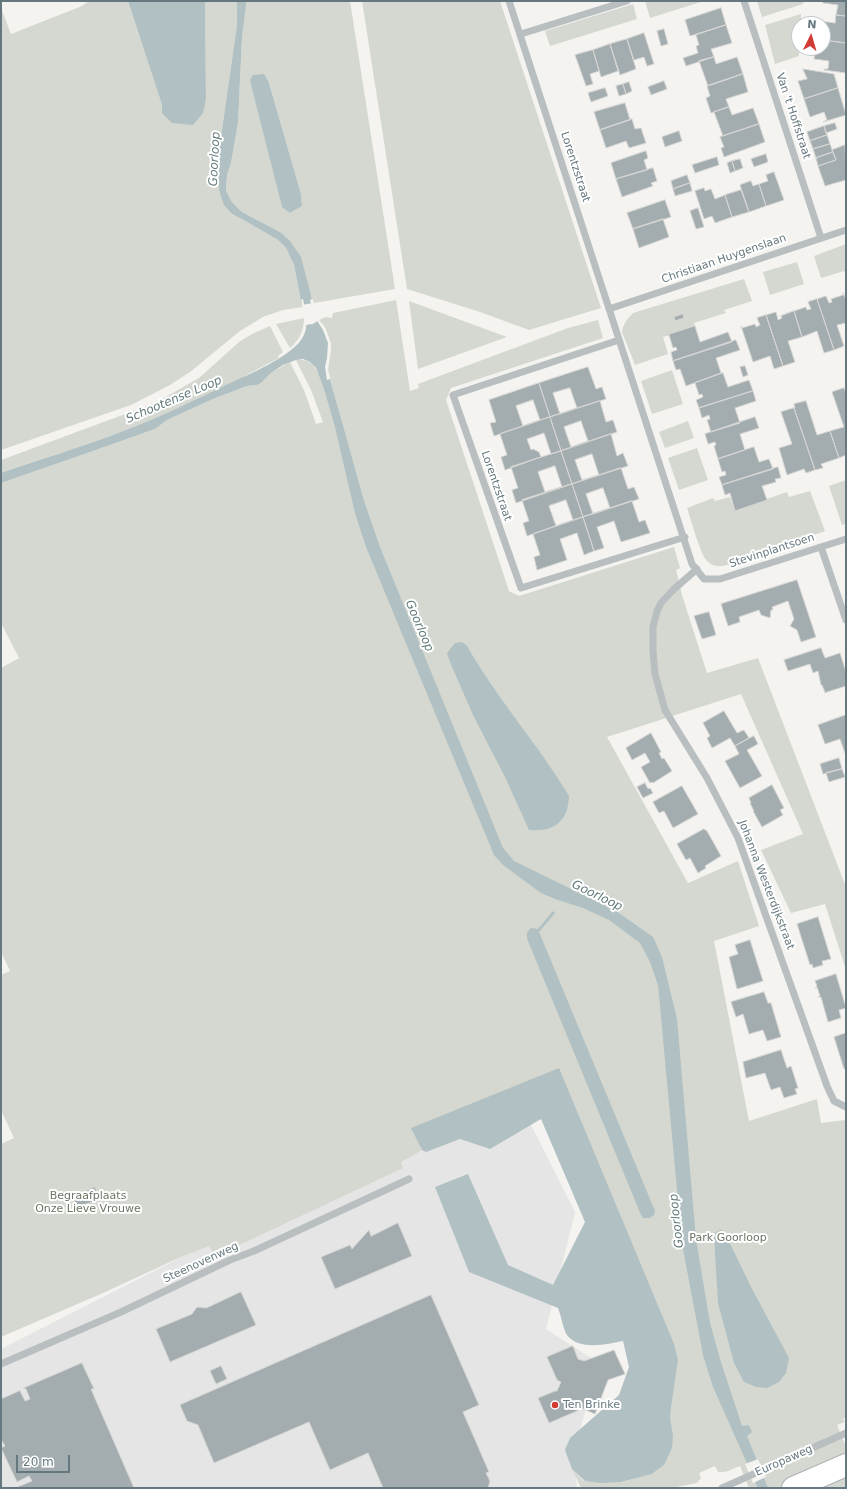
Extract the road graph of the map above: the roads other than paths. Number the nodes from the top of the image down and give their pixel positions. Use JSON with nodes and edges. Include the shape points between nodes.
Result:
{"nodes":[{"id":1,"x":509,"y":1,"type":"edge"},
{"id":2,"x":627,"y":1,"type":"edge"},
{"id":3,"x":744,"y":1,"type":"edge"},
{"id":4,"x":521,"y":34,"type":"junction"},
{"id":5,"x":846,"y":230,"type":"edge"},
{"id":6,"x":821,"y":238,"type":"junction"},
{"id":7,"x":609,"y":309,"type":"junction"},
{"id":8,"x":619,"y":340,"type":"junction"},
{"id":9,"x":684,"y":538,"type":"junction"},
{"id":10,"x":846,"y":539,"type":"edge"},
{"id":11,"x":821,"y":547,"type":"junction"},
{"id":12,"x":697,"y":569,"type":"junction"},
{"id":13,"x":704,"y":579,"type":"joint"},
{"id":14,"x":846,"y":620,"type":"edge"},
{"id":15,"x":846,"y":1107,"type":"edge"},
{"id":16,"x":409,"y":1179,"type":"dead end"},
{"id":17,"x":1,"y":1364,"type":"edge"},
{"id":18,"x":846,"y":1433,"type":"edge"},
{"id":19,"x":846,"y":1465,"type":"edge"},
{"id":20,"x":722,"y":1488,"type":"edge"},
{"id":21,"x":793,"y":1488,"type":"edge"}],
"edges":[{"from":1,"to":4,"type":"street","name":"Lorentzstraat"},
{"from":2,"to":4,"type":"street"},
{"from":3,"to":6,"type":"street","name":"Van 't Hoffstraat"},
{"from":4,"to":7,"type":"street","name":"Lorentzstraat"},
{"from":5,"to":6,"type":"street","name":"Christiaan Huygenslaan"},
{"from":6,"to":7,"type":"street","name":"Christiaan Huygenslaan"},
{"from":7,"to":8,"type":"street","name":"Lorentzstraat"},
{"from":8,"to":9,"type":"street","name":"Lorentzstraat"},
{"from":8,"to":9,"type":"street","name":"Lorentzstraat","via":[[453,395],[520,588]]},
{"from":9,"to":12,"type":"street","name":"Lorentzstraat","via":[[692,564]]},
{"from":10,"to":11,"type":"street","name":"Stevinplantsoen"},
{"from":11,"to":13,"type":"street","name":"Stevinplantsoen","via":[[720,580]]},
{"from":11,"to":14,"type":"street"},
{"from":12,"to":13,"type":"street","name":"Lorentzstraat"},
{"from":12,"to":15,"type":"street","name":"Johanna Westerdijkstraat","via":[[673,590],[657,611],[653,627],[655,674],[666,710],[707,778],[738,838],[829,1091],[834,1102]]},
{"from":16,"to":17,"type":"street","name":"Steenovenweg","via":[[121,1312]]},
{"from":18,"to":20,"type":"street","name":"Europaweg"},
{"from":19,"to":21,"type":"main road"}]}
